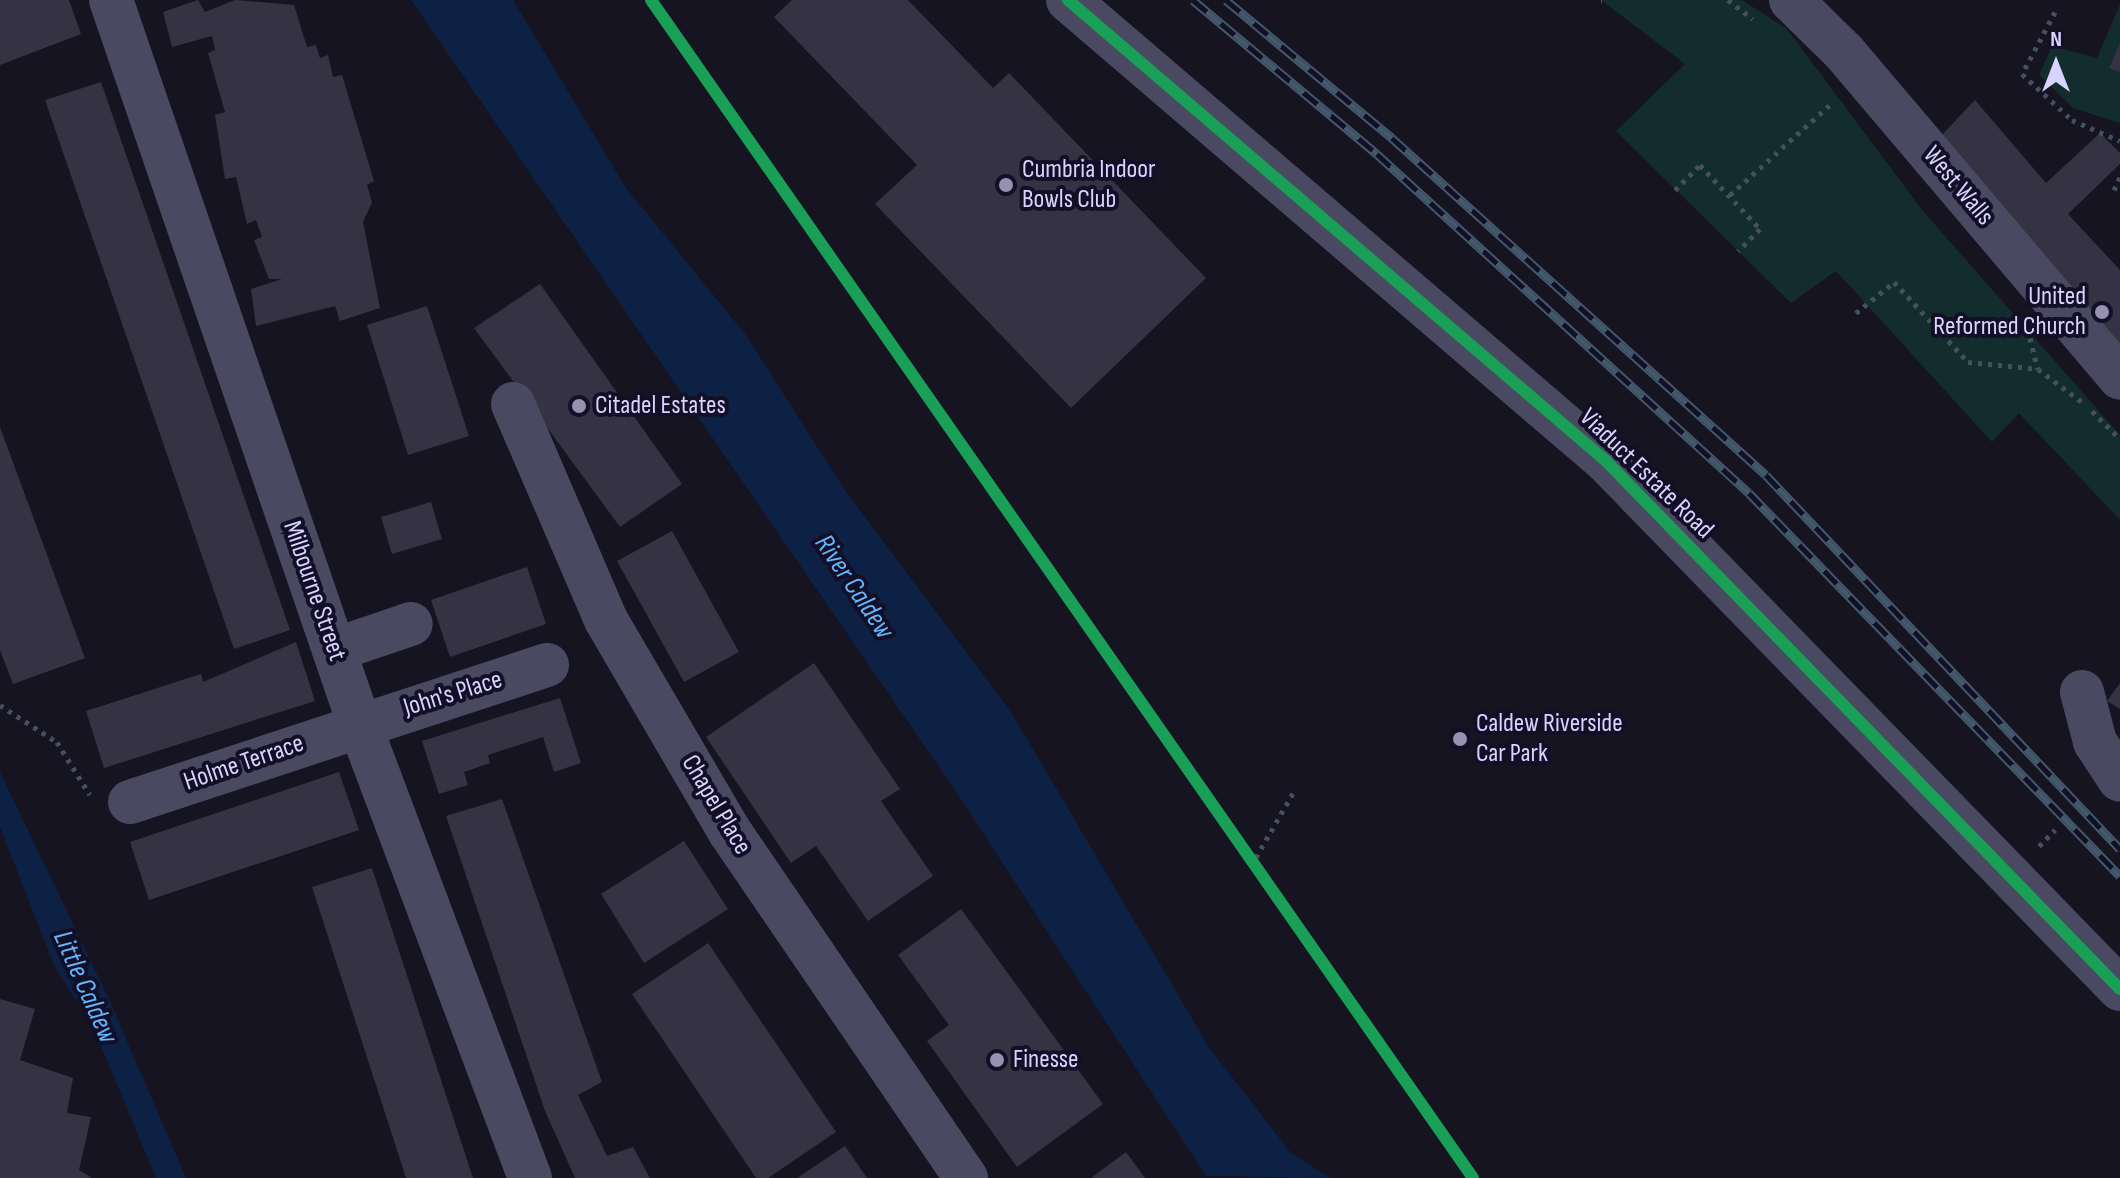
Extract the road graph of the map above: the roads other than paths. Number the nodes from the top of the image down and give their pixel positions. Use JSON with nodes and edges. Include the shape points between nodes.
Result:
{"nodes":[{"id":1,"x":111,"y":0,"type":"edge"},
{"id":2,"x":1068,"y":0,"type":"edge"},
{"id":3,"x":1791,"y":0,"type":"edge"},
{"id":4,"x":2120,"y":378,"type":"edge"},
{"id":5,"x":513,"y":404,"type":"dead end"},
{"id":6,"x":411,"y":624,"type":"dead end"},
{"id":7,"x":334,"y":650,"type":"junction"},
{"id":8,"x":547,"y":665,"type":"dead end"},
{"id":9,"x":2082,"y":692,"type":"dead end"},
{"id":10,"x":359,"y":723,"type":"junction"},
{"id":11,"x":2120,"y":780,"type":"edge"},
{"id":12,"x":130,"y":802,"type":"road end"},
{"id":13,"x":2120,"y":989,"type":"edge"},
{"id":14,"x":530,"y":1178,"type":"edge"},
{"id":15,"x":966,"y":1178,"type":"edge"}],
"edges":[{"from":1,"to":7,"type":"street","name":"Milbourne Street"},
{"from":2,"to":13,"type":"street","name":"Viaduct Estate Road","via":[[1606,461]]},
{"from":3,"to":4,"type":"street","name":"West Walls","via":[[1844,52]]},
{"from":5,"to":15,"type":"street","name":"Chapel Place","via":[[606,620],[730,832]]},
{"from":6,"to":7,"type":"street"},
{"from":7,"to":10,"type":"street","name":"Milbourne Street"},
{"from":8,"to":10,"type":"street","name":"John's Place"},
{"from":9,"to":11,"type":"street","via":[[2095,742]]},
{"from":10,"to":12,"type":"street","name":"Holme Terrace"},
{"from":10,"to":14,"type":"street","name":"Milbourne Street"}]}
